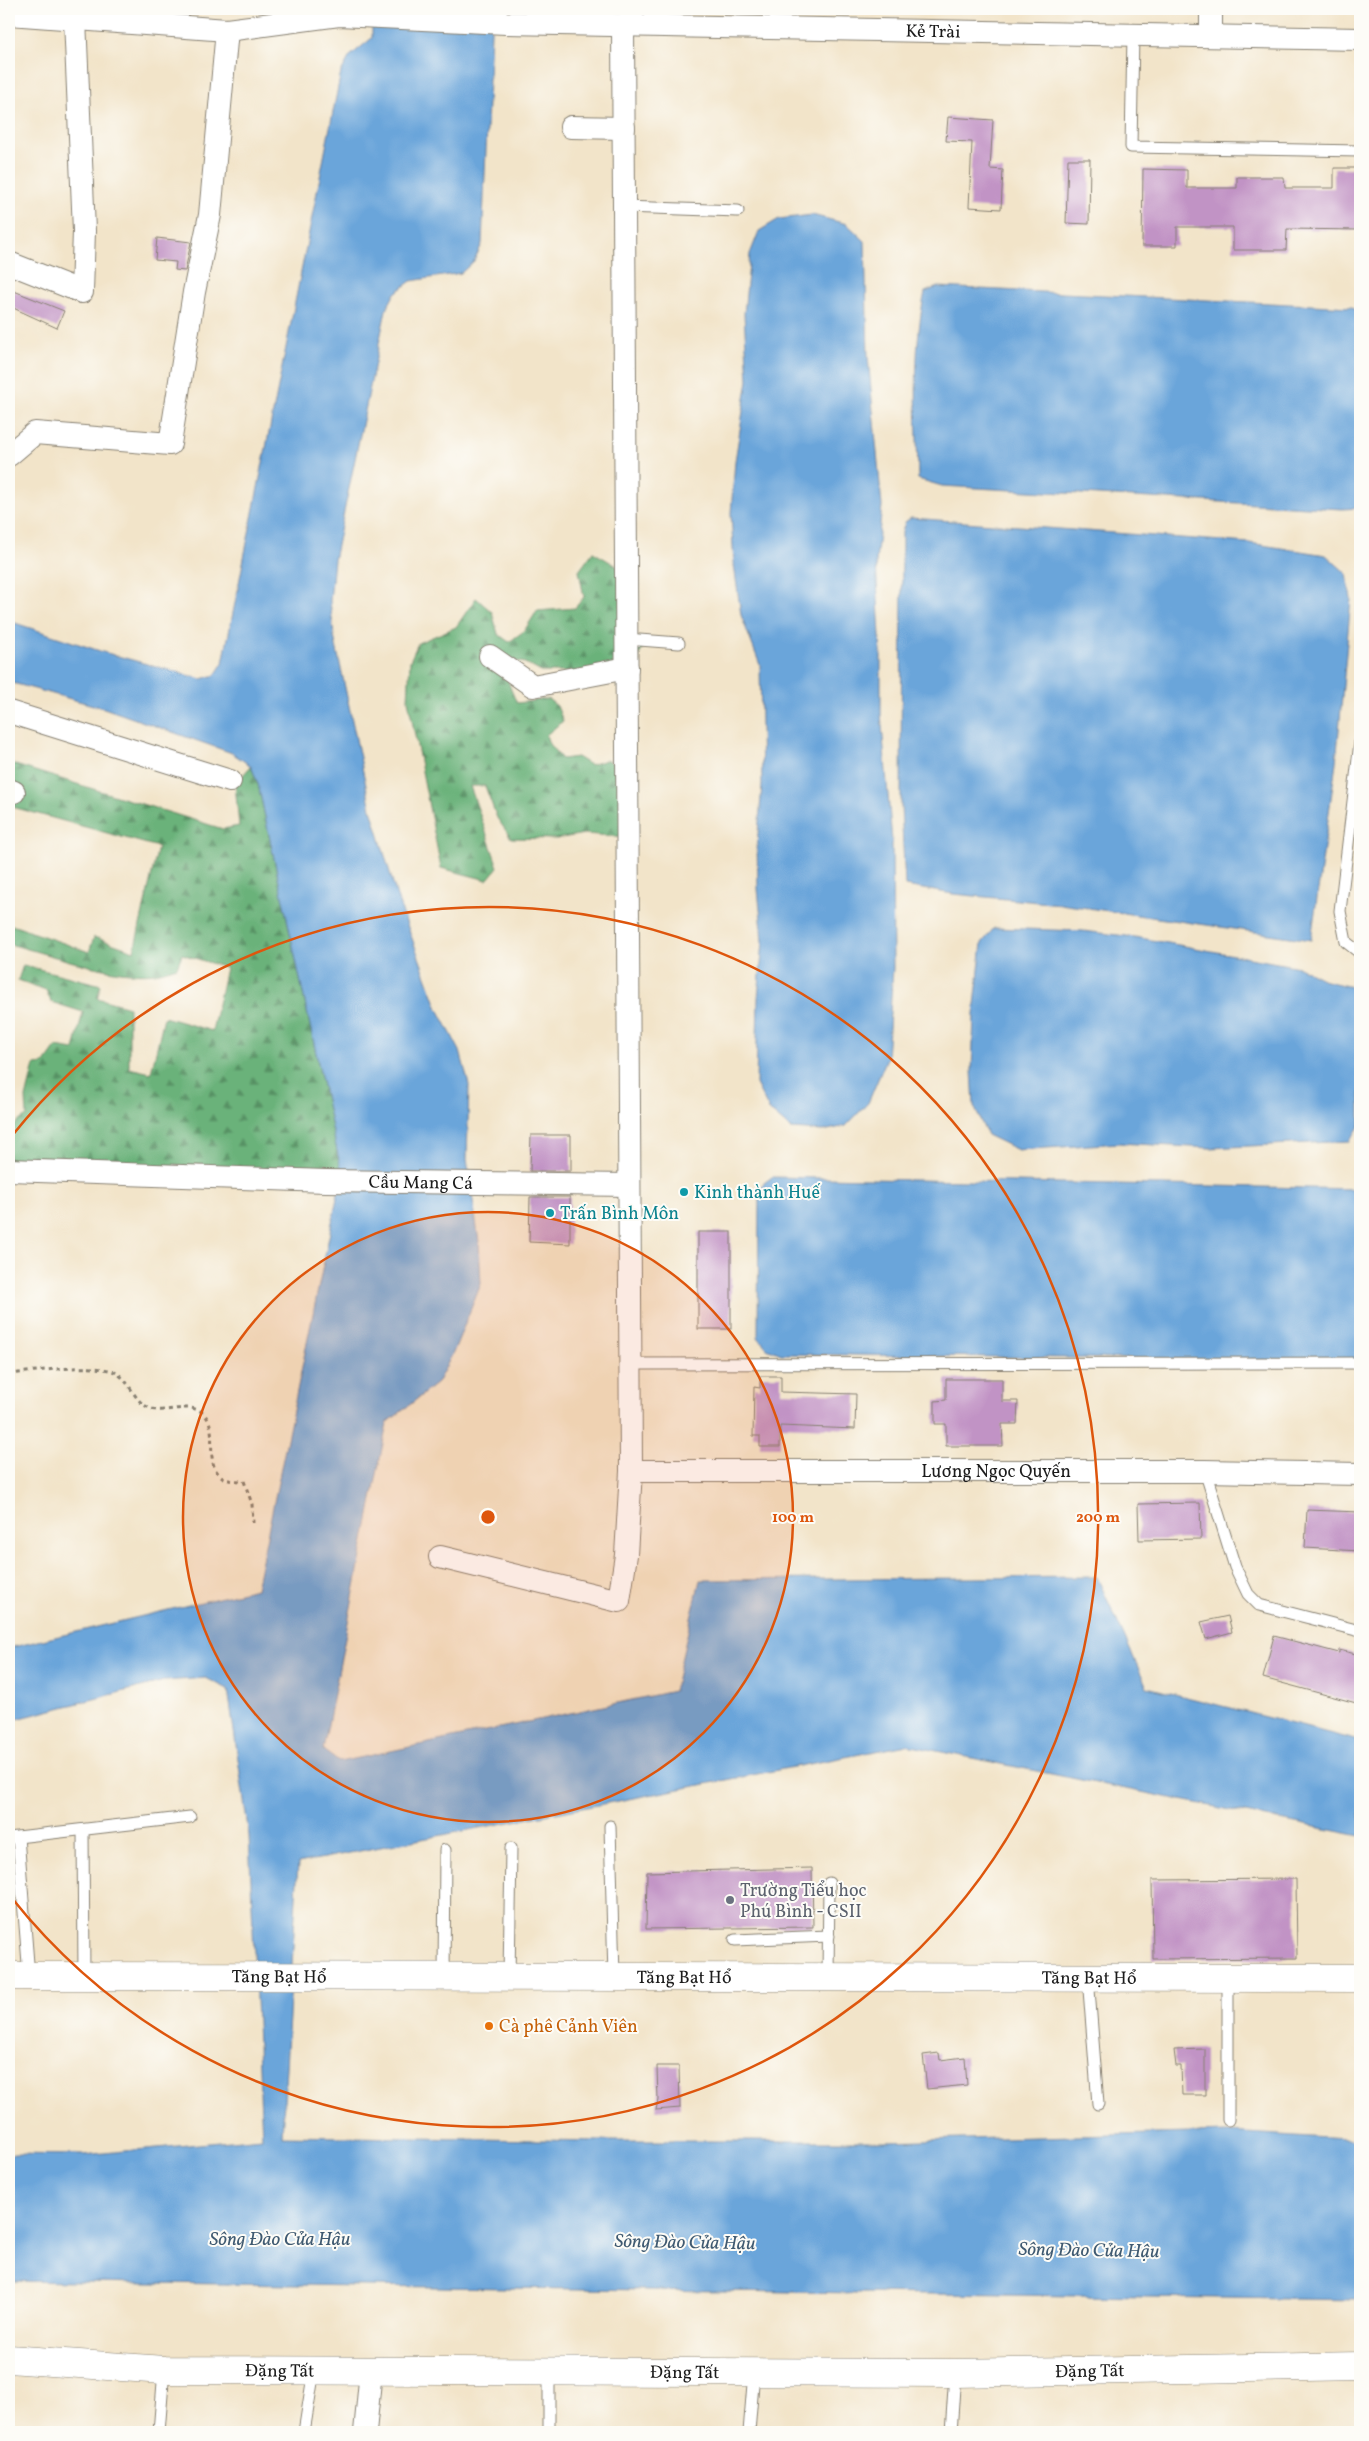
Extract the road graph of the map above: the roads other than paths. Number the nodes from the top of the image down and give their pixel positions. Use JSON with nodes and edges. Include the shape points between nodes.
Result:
{"nodes":[{"id":1,"x":1211,"y":9,"type":"edge"},
{"id":2,"x":9,"y":14,"type":"edge"},
{"id":3,"x":152,"y":17,"type":"edge"},
{"id":4,"x":511,"y":18,"type":"edge"},
{"id":5,"x":695,"y":18,"type":"edge"},
{"id":6,"x":75,"y":19,"type":"junction"},
{"id":7,"x":623,"y":25,"type":"junction"},
{"id":8,"x":227,"y":30,"type":"junction"},
{"id":9,"x":1133,"y":34,"type":"junction"},
{"id":10,"x":1211,"y":35,"type":"junction"},
{"id":11,"x":1360,"y":39,"type":"edge"},
{"id":12,"x":571,"y":127,"type":"dead end"},
{"id":13,"x":624,"y":128,"type":"junction"},
{"id":14,"x":1360,"y":151,"type":"edge"},
{"id":15,"x":624,"y":207,"type":"junction"},
{"id":16,"x":738,"y":211,"type":"dead end"},
{"id":17,"x":9,"y":263,"type":"edge"},
{"id":18,"x":9,"y":455,"type":"edge"},
{"id":19,"x":626,"y":639,"type":"junction"},
{"id":20,"x":679,"y":642,"type":"dead end"},
{"id":21,"x":490,"y":656,"type":"dead end"},
{"id":22,"x":627,"y":668,"type":"junction"},
{"id":23,"x":9,"y":712,"type":"edge"},
{"id":24,"x":1360,"y":742,"type":"edge"},
{"id":25,"x":230,"y":781,"type":"dead end"},
{"id":26,"x":1360,"y":953,"type":"edge"},
{"id":27,"x":9,"y":1170,"type":"edge"},
{"id":28,"x":629,"y":1186,"type":"junction"},
{"id":29,"x":1360,"y":1363,"type":"edge"},
{"id":30,"x":631,"y":1364,"type":"junction"},
{"id":31,"x":1205,"y":1470,"type":"junction"},
{"id":32,"x":631,"y":1471,"type":"junction"},
{"id":33,"x":1360,"y":1474,"type":"edge"},
{"id":34,"x":440,"y":1557,"type":"dead end"},
{"id":35,"x":1360,"y":1631,"type":"edge"},
{"id":36,"x":190,"y":1818,"type":"dead end"},
{"id":37,"x":610,"y":1826,"type":"dead end"},
{"id":38,"x":83,"y":1830,"type":"junction"},
{"id":39,"x":13,"y":1838,"type":"edge"},
{"id":40,"x":511,"y":1848,"type":"dead end"},
{"id":41,"x":445,"y":1850,"type":"dead end"},
{"id":42,"x":829,"y":1883,"type":"dead end"},
{"id":43,"x":829,"y":1936,"type":"junction"},
{"id":44,"x":735,"y":1940,"type":"dead end"},
{"id":45,"x":19,"y":1976,"type":"edge"},
{"id":46,"x":84,"y":1976,"type":"junction"},
{"id":47,"x":444,"y":1977,"type":"junction"},
{"id":48,"x":509,"y":1977,"type":"junction"},
{"id":49,"x":614,"y":1977,"type":"junction"},
{"id":50,"x":828,"y":1977,"type":"junction"},
{"id":51,"x":1088,"y":1977,"type":"junction"},
{"id":52,"x":1360,"y":1978,"type":"edge"},
{"id":53,"x":1228,"y":1979,"type":"junction"},
{"id":54,"x":1098,"y":2104,"type":"dead end"},
{"id":55,"x":1228,"y":2120,"type":"dead end"},
{"id":56,"x":9,"y":2358,"type":"edge"},
{"id":57,"x":1360,"y":2366,"type":"edge"},
{"id":58,"x":314,"y":2369,"type":"junction"},
{"id":59,"x":164,"y":2370,"type":"junction"},
{"id":60,"x":371,"y":2370,"type":"junction"},
{"id":61,"x":549,"y":2371,"type":"junction"},
{"id":62,"x":754,"y":2371,"type":"junction"},
{"id":63,"x":955,"y":2373,"type":"junction"},
{"id":64,"x":159,"y":2432,"type":"edge"},
{"id":65,"x":304,"y":2432,"type":"edge"},
{"id":66,"x":365,"y":2432,"type":"edge"},
{"id":67,"x":549,"y":2432,"type":"edge"},
{"id":68,"x":749,"y":2432,"type":"edge"},
{"id":69,"x":951,"y":2432,"type":"edge"}],
"edges":[{"from":1,"to":10,"type":"street"},
{"from":2,"to":6,"type":"street"},
{"from":3,"to":6,"type":"street"},
{"from":3,"to":8,"type":"street"},
{"from":4,"to":7,"type":"street","name":"Kẻ Trài"},
{"from":4,"to":8,"type":"street","name":"Kẻ Trài","via":[[339,15]]},
{"from":5,"to":7,"type":"street","name":"Kẻ Trài"},
{"from":5,"to":9,"type":"street","name":"Kẻ Trài"},
{"from":6,"to":17,"type":"street","via":[[84,232],[82,292]]},
{"from":7,"to":13,"type":"street"},
{"from":8,"to":18,"type":"street","via":[[210,215],[194,292],[170,444],[35,433]]},
{"from":9,"to":10,"type":"street","name":"Kẻ Trài"},
{"from":9,"to":14,"type":"lane","via":[[1131,147]]},
{"from":10,"to":11,"type":"street","name":"Kẻ Trài"},
{"from":12,"to":13,"type":"street"},
{"from":13,"to":15,"type":"street"},
{"from":15,"to":16,"type":"lane"},
{"from":15,"to":19,"type":"street"},
{"from":19,"to":20,"type":"lane"},
{"from":19,"to":22,"type":"street"},
{"from":21,"to":22,"type":"street","via":[[533,686]]},
{"from":22,"to":28,"type":"street"},
{"from":23,"to":25,"type":"street"},
{"from":24,"to":26,"type":"lane","via":[[1340,911],[1346,942]]},
{"from":27,"to":28,"type":"street","name":"Cầu Mang Cá","via":[[326,1181]]},
{"from":28,"to":30,"type":"street"},
{"from":29,"to":30,"type":"lane"},
{"from":30,"to":32,"type":"street"},
{"from":31,"to":32,"type":"street","name":"Lương Ngọc Quyến"},
{"from":31,"to":33,"type":"street","name":"Lương Ngọc Quyến"},
{"from":31,"to":35,"type":"lane","via":[[1235,1566],[1248,1594],[1258,1605]]},
{"from":32,"to":34,"type":"street","via":[[626,1555],[619,1601]]},
{"from":36,"to":38,"type":"lane"},
{"from":37,"to":49,"type":"lane"},
{"from":38,"to":39,"type":"lane"},
{"from":38,"to":46,"type":"lane"},
{"from":39,"to":45,"type":"lane"},
{"from":40,"to":48,"type":"lane"},
{"from":41,"to":47,"type":"lane"},
{"from":42,"to":43,"type":"lane"},
{"from":43,"to":44,"type":"lane"},
{"from":43,"to":50,"type":"lane"},
{"from":45,"to":46,"type":"street","name":"Tăng Bạt Hổ"},
{"from":46,"to":47,"type":"street","name":"Tăng Bạt Hổ"},
{"from":47,"to":48,"type":"street","name":"Tăng Bạt Hổ"},
{"from":48,"to":49,"type":"street","name":"Tăng Bạt Hổ"},
{"from":49,"to":50,"type":"street","name":"Tăng Bạt Hổ"},
{"from":50,"to":51,"type":"street","name":"Tăng Bạt Hổ"},
{"from":51,"to":53,"type":"street","name":"Tăng Bạt Hổ"},
{"from":51,"to":54,"type":"lane"},
{"from":52,"to":53,"type":"street","name":"Tăng Bạt Hổ"},
{"from":53,"to":55,"type":"lane"},
{"from":56,"to":59,"type":"street","name":"Đặng Tất"},
{"from":57,"to":63,"type":"street","name":"Đặng Tất"},
{"from":58,"to":59,"type":"street","name":"Đặng Tất"},
{"from":58,"to":60,"type":"street","name":"Đặng Tất"},
{"from":58,"to":65,"type":"lane"},
{"from":59,"to":64,"type":"lane"},
{"from":60,"to":61,"type":"street","name":"Đặng Tất"},
{"from":60,"to":66,"type":"street"},
{"from":61,"to":62,"type":"street","name":"Đặng Tất"},
{"from":61,"to":67,"type":"lane"},
{"from":62,"to":63,"type":"street","name":"Đặng Tất"},
{"from":62,"to":68,"type":"lane"},
{"from":63,"to":69,"type":"lane"}]}
